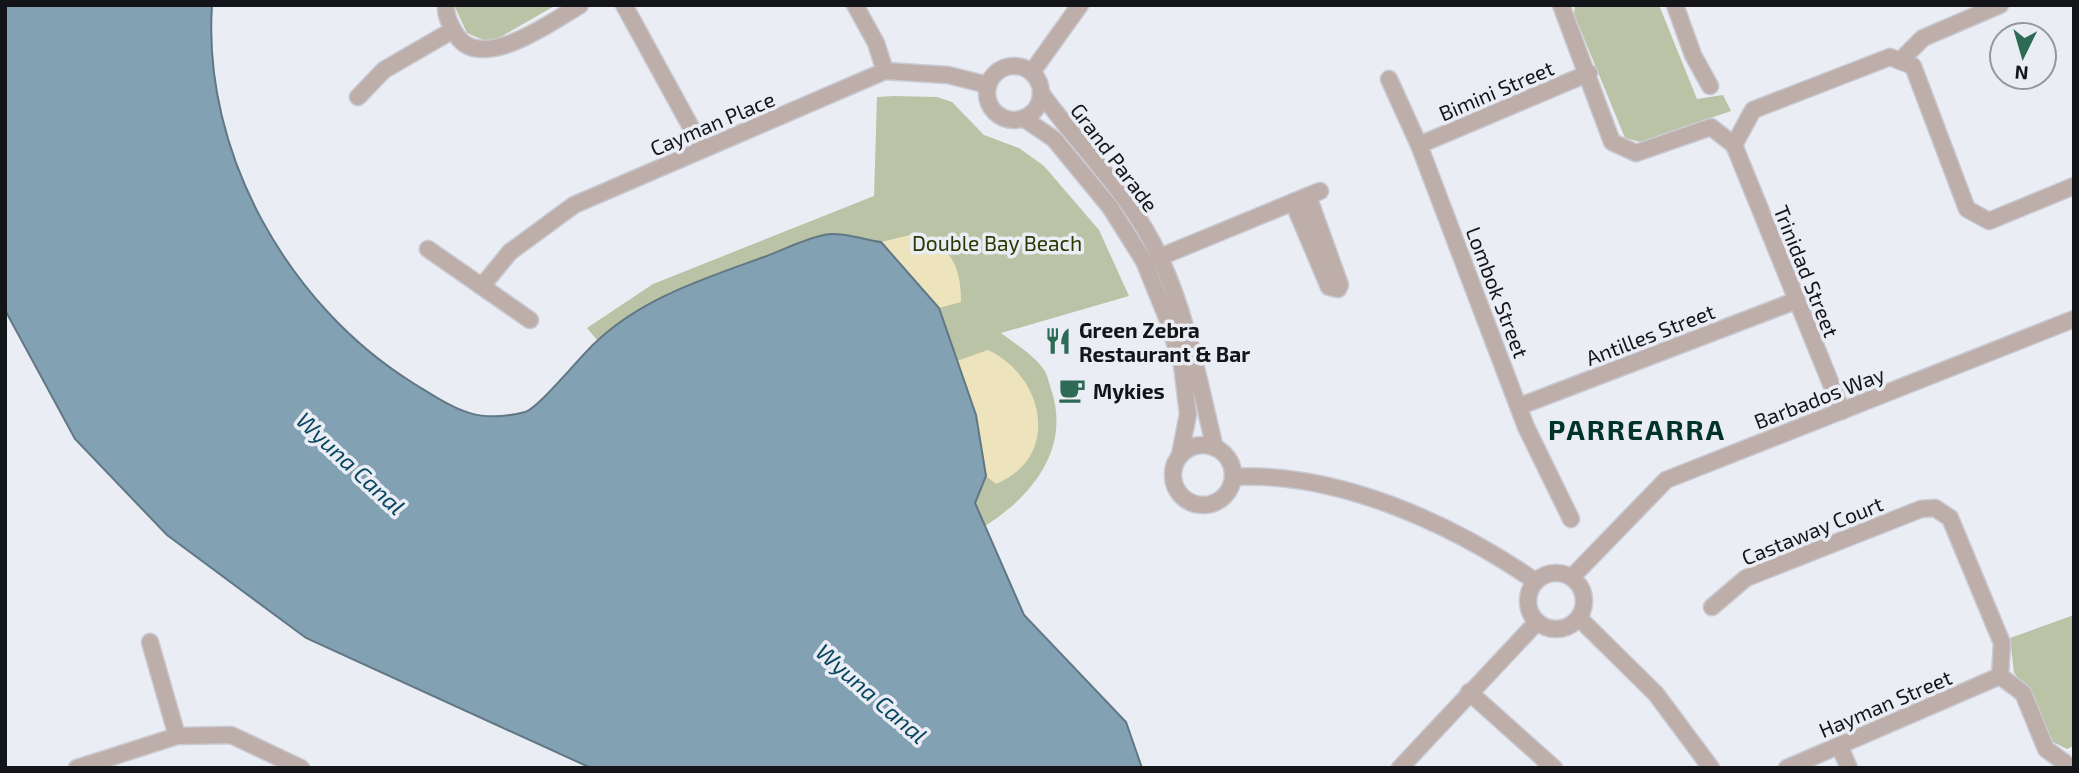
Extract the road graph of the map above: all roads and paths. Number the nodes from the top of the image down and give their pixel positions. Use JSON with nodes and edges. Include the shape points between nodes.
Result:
{"nodes":[{"id":1,"x":446,"y":5,"type":"edge"},
{"id":2,"x":580,"y":5,"type":"edge"},
{"id":3,"x":624,"y":5,"type":"edge"},
{"id":4,"x":855,"y":5,"type":"edge"},
{"id":5,"x":1080,"y":5,"type":"edge"},
{"id":6,"x":1561,"y":5,"type":"edge"},
{"id":7,"x":1675,"y":5,"type":"edge"},
{"id":8,"x":2000,"y":5,"type":"edge"},
{"id":9,"x":453,"y":30,"type":"junction"},
{"id":10,"x":1900,"y":61,"type":"junction"},
{"id":11,"x":885,"y":71,"type":"junction"},
{"id":12,"x":1032,"y":72,"type":"junction"},
{"id":13,"x":1589,"y":73,"type":"junction"},
{"id":14,"x":1389,"y":79,"type":"dead end"},
{"id":15,"x":988,"y":85,"type":"junction"},
{"id":16,"x":1710,"y":86,"type":"dead end"},
{"id":17,"x":1041,"y":93,"type":"junction"},
{"id":18,"x":358,"y":97,"type":"dead end"},
{"id":19,"x":1023,"y":118,"type":"junction"},
{"id":20,"x":1419,"y":145,"type":"junction"},
{"id":21,"x":1734,"y":145,"type":"junction"},
{"id":22,"x":703,"y":149,"type":"junction"},
{"id":23,"x":2074,"y":186,"type":"edge"},
{"id":24,"x":1307,"y":196,"type":"junction"},
{"id":25,"x":428,"y":248,"type":"dead end"},
{"id":26,"x":1160,"y":257,"type":"junction"},
{"id":27,"x":482,"y":286,"type":"junction"},
{"id":28,"x":1795,"y":301,"type":"junction"},
{"id":29,"x":2074,"y":319,"type":"edge"},
{"id":30,"x":530,"y":320,"type":"dead end"},
{"id":31,"x":1520,"y":406,"type":"junction"},
{"id":32,"x":1842,"y":411,"type":"junction"},
{"id":33,"x":1215,"y":448,"type":"junction"},
{"id":34,"x":1180,"y":455,"type":"junction"},
{"id":35,"x":1233,"y":477,"type":"junction"},
{"id":36,"x":1570,"y":519,"type":"dead end"},
{"id":37,"x":1572,"y":577,"type":"junction"},
{"id":38,"x":1535,"y":581,"type":"junction"},
{"id":39,"x":1713,"y":607,"type":"dead end"},
{"id":40,"x":1579,"y":618,"type":"junction"},
{"id":41,"x":1537,"y":622,"type":"junction"},
{"id":42,"x":150,"y":642,"type":"dead end"},
{"id":43,"x":2000,"y":676,"type":"junction"},
{"id":44,"x":1469,"y":692,"type":"junction"},
{"id":45,"x":177,"y":736,"type":"junction"},
{"id":46,"x":1839,"y":745,"type":"junction"},
{"id":47,"x":2068,"y":763,"type":"edge"},
{"id":48,"x":77,"y":768,"type":"edge"},
{"id":49,"x":301,"y":768,"type":"edge"},
{"id":50,"x":1400,"y":768,"type":"edge"},
{"id":51,"x":1554,"y":768,"type":"edge"},
{"id":52,"x":1711,"y":768,"type":"edge"},
{"id":53,"x":1787,"y":768,"type":"edge"},
{"id":54,"x":1849,"y":768,"type":"edge"}],
"edges":[{"from":1,"to":9,"type":"street"},
{"from":2,"to":9,"type":"street","via":[[511,44],[482,51],[461,41]]},
{"from":3,"to":22,"type":"street"},
{"from":4,"to":11,"type":"street"},
{"from":5,"to":12,"type":"street"},
{"from":6,"to":13,"type":"street"},
{"from":7,"to":16,"type":"street"},
{"from":8,"to":10,"type":"street","via":[[1923,37]]},
{"from":9,"to":18,"type":"street","via":[[384,70]]},
{"from":10,"to":21,"type":"street","via":[[1890,57],[1753,110]]},
{"from":10,"to":23,"type":"street","via":[[1913,66],[1967,209],[1989,221]]},
{"from":11,"to":15,"type":"street","name":"Cayman Place","via":[[948,75]]},
{"from":11,"to":22,"type":"street","name":"Cayman Place"},
{"from":12,"to":15,"type":"street","via":[[1006,66]]},
{"from":12,"to":17,"type":"street"},
{"from":13,"to":20,"type":"street","name":"Bimini Street"},
{"from":13,"to":21,"type":"street","via":[[1612,142],[1636,153],[1711,127]]},
{"from":14,"to":20,"type":"street","name":"Lombok Street"},
{"from":15,"to":19,"type":"street","via":[[988,100],[995,112],[1008,119]]},
{"from":17,"to":19,"type":"street","via":[[1036,108]]},
{"from":17,"to":26,"type":"street","name":"Grand Parade","via":[[1124,198]]},
{"from":19,"to":34,"type":"street","name":"Grand Parade","via":[[1055,139],[1110,207],[1144,261],[1182,365],[1188,414]]},
{"from":20,"to":31,"type":"street","name":"Lombok Street"},
{"from":21,"to":28,"type":"street","name":"Trinidad Street"},
{"from":22,"to":27,"type":"street","name":"Cayman Place","via":[[574,205],[510,252]]},
{"from":24,"to":24,"type":"street","via":[[1340,285],[1336,290],[1329,287]]},
{"from":24,"to":26,"type":"street"},
{"from":25,"to":27,"type":"street"},
{"from":26,"to":33,"type":"street","name":"Grand Parade","via":[[1198,364]]},
{"from":27,"to":30,"type":"street"},
{"from":28,"to":31,"type":"street","name":"Antilles Street"},
{"from":28,"to":32,"type":"street","name":"Trinidad Street"},
{"from":29,"to":32,"type":"street","name":"Barbados Way"},
{"from":31,"to":36,"type":"street","name":"Lombok Street"},
{"from":32,"to":37,"type":"street","name":"Barbados Way","via":[[1666,480]]},
{"from":33,"to":34,"type":"street","via":[[1197,446]]},
{"from":33,"to":35,"type":"street","via":[[1229,460]]},
{"from":34,"to":35,"type":"street","via":[[1174,484],[1186,500],[1206,505],[1216,502],[1225,496]]},
{"from":35,"to":38,"type":"street","via":[[1268,475],[1381,500],[1478,544]]},
{"from":37,"to":38,"type":"street","via":[[1549,573]]},
{"from":37,"to":40,"type":"street","via":[[1585,601]]},
{"from":38,"to":41,"type":"street","via":[[1528,597]]},
{"from":39,"to":43,"type":"street","name":"Castaway Court","via":[[1746,578],[1921,509],[1935,508],[1950,518],[2001,643]]},
{"from":40,"to":41,"type":"street","via":[[1572,625],[1554,629]]},
{"from":40,"to":52,"type":"street","via":[[1656,694]]},
{"from":41,"to":44,"type":"street"},
{"from":42,"to":45,"type":"street"},
{"from":43,"to":46,"type":"street","name":"Hayman Street"},
{"from":43,"to":47,"type":"street","via":[[2024,693],[2046,749]]},
{"from":44,"to":50,"type":"street"},
{"from":44,"to":51,"type":"street"},
{"from":45,"to":48,"type":"street"},
{"from":45,"to":49,"type":"street","via":[[231,735]]},
{"from":46,"to":53,"type":"street","name":"Hayman Street"},
{"from":46,"to":54,"type":"street"}]}
